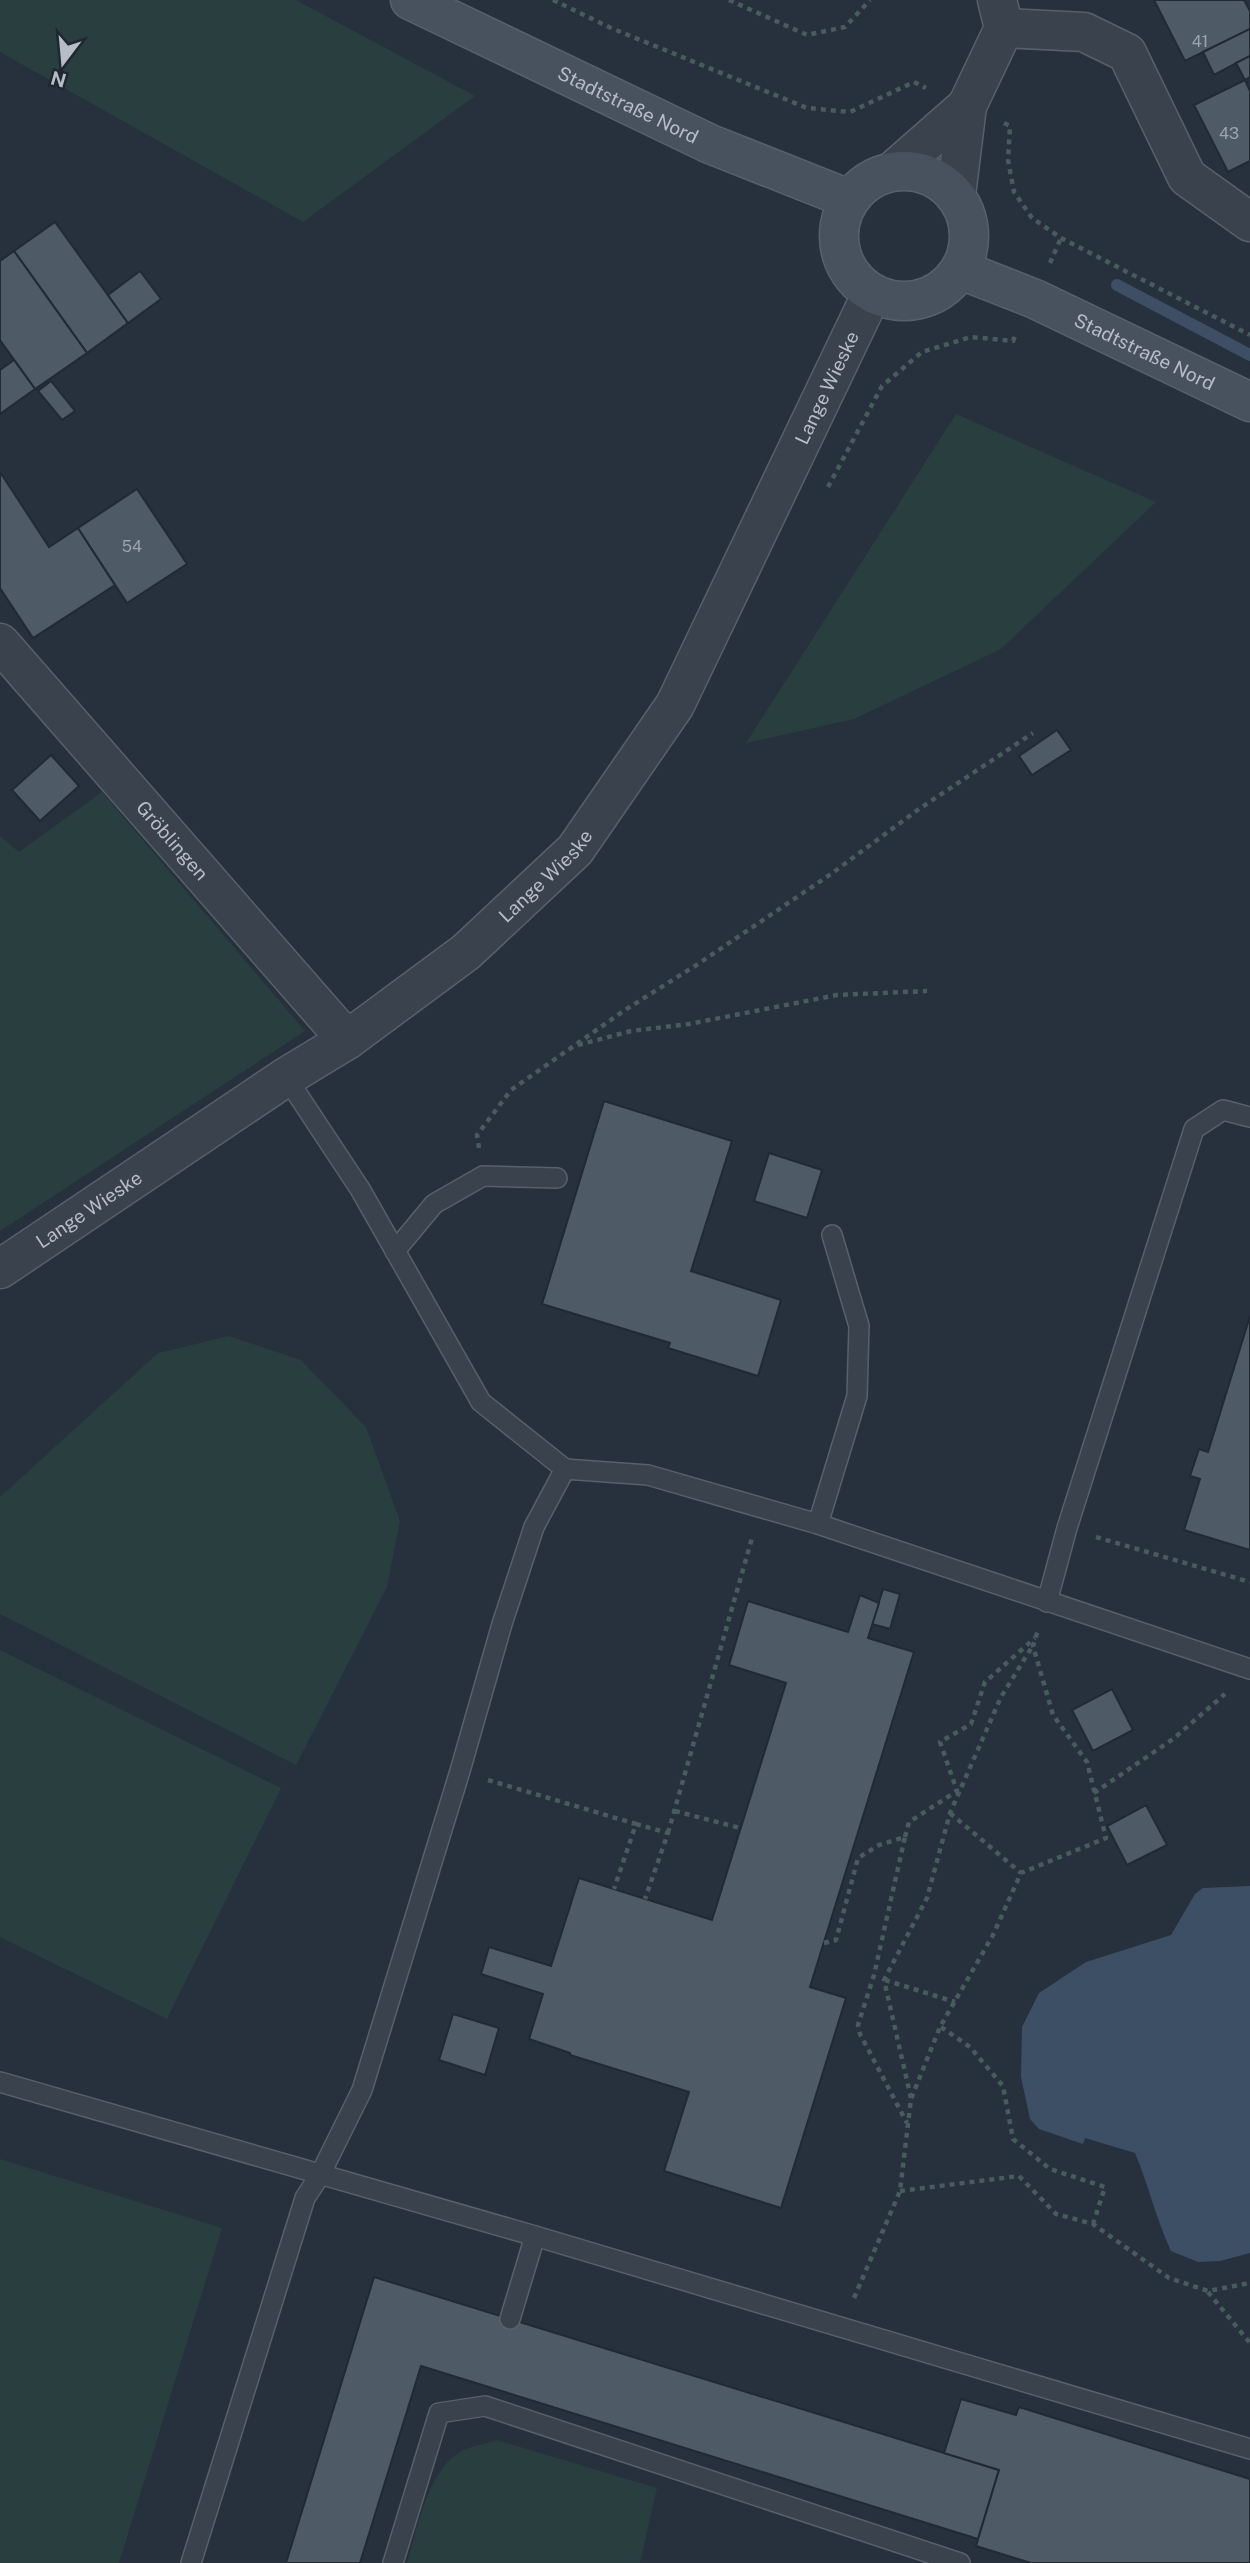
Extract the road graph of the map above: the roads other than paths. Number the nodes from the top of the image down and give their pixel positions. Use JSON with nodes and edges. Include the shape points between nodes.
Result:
{"nodes":[{"id":1,"x":410,"y":0,"type":"edge"},
{"id":2,"x":1000,"y":14,"type":"edge"},
{"id":3,"x":967,"y":106,"type":"junction"},
{"id":4,"x":893,"y":171,"type":"junction"},
{"id":5,"x":956,"y":195,"type":"junction"},
{"id":6,"x":849,"y":199,"type":"junction"},
{"id":7,"x":1250,"y":222,"type":"edge"},
{"id":8,"x":961,"y":270,"type":"junction"},
{"id":9,"x":872,"y":293,"type":"junction"},
{"id":10,"x":1250,"y":402,"type":"edge"},
{"id":11,"x":0,"y":643,"type":"edge"},
{"id":12,"x":347,"y":1040,"type":"junction"},
{"id":13,"x":286,"y":1077,"type":"junction"},
{"id":14,"x":1250,"y":1116,"type":"edge"},
{"id":15,"x":557,"y":1178,"type":"dead end"},
{"id":16,"x":832,"y":1235,"type":"dead end"},
{"id":17,"x":394,"y":1251,"type":"junction"},
{"id":18,"x":0,"y":1269,"type":"edge"},
{"id":19,"x":565,"y":1469,"type":"junction"},
{"id":20,"x":818,"y":1524,"type":"junction"},
{"id":21,"x":1047,"y":1602,"type":"junction"},
{"id":22,"x":1245,"y":1668,"type":"edge"},
{"id":23,"x":0,"y":2082,"type":"edge"},
{"id":24,"x":320,"y":2175,"type":"junction"},
{"id":25,"x":535,"y":2236,"type":"junction"},
{"id":26,"x":510,"y":2319,"type":"dead end"},
{"id":27,"x":1250,"y":2449,"type":"edge"},
{"id":28,"x":191,"y":2563,"type":"edge"},
{"id":29,"x":393,"y":2563,"type":"edge"},
{"id":30,"x":960,"y":2563,"type":"edge"}],
"edges":[{"from":1,"to":6,"type":"main road","name":"Stadtstraße Nord","via":[[710,144]]},
{"from":2,"to":3,"type":"street"},
{"from":2,"to":7,"type":"street","via":[[1084,32],[1127,53],[1187,177]]},
{"from":3,"to":4,"type":"street"},
{"from":3,"to":5,"type":"street"},
{"from":4,"to":5,"type":"main road","via":[[928,174]]},
{"from":4,"to":6,"type":"main road","via":[[868,180]]},
{"from":5,"to":8,"type":"main road","via":[[968,218],[970,245]]},
{"from":6,"to":9,"type":"main road","via":[[839,225],[840,251],[851,276]]},
{"from":8,"to":9,"type":"main road","via":[[937,294],[904,302]]},
{"from":8,"to":10,"type":"main road","name":"Stadtstraße Nord","via":[[1035,299]]},
{"from":9,"to":12,"type":"street","name":"Lange Wieske","via":[[675,705],[575,850],[466,952]]},
{"from":11,"to":12,"type":"street","name":"Gröblingen"},
{"from":12,"to":13,"type":"street","name":"Lange Wieske"},
{"from":13,"to":17,"type":"lane","via":[[360,1189]]},
{"from":13,"to":18,"type":"street","name":"Lange Wieske"},
{"from":14,"to":21,"type":"lane","via":[[1223,1110],[1194,1129]]},
{"from":15,"to":17,"type":"lane","via":[[483,1176],[433,1204]]},
{"from":16,"to":20,"type":"lane","via":[[859,1326],[857,1396]]},
{"from":17,"to":19,"type":"lane","via":[[481,1402]]},
{"from":19,"to":20,"type":"lane","via":[[648,1475]]},
{"from":19,"to":24,"type":"lane","via":[[534,1527],[502,1624],[362,2090]]},
{"from":20,"to":21,"type":"lane"},
{"from":21,"to":22,"type":"lane"},
{"from":23,"to":24,"type":"lane"},
{"from":24,"to":25,"type":"lane"},
{"from":24,"to":28,"type":"lane","via":[[304,2198]]},
{"from":25,"to":26,"type":"lane"},
{"from":25,"to":27,"type":"lane"},
{"from":29,"to":30,"type":"lane","via":[[439,2413],[488,2397]]}]}
